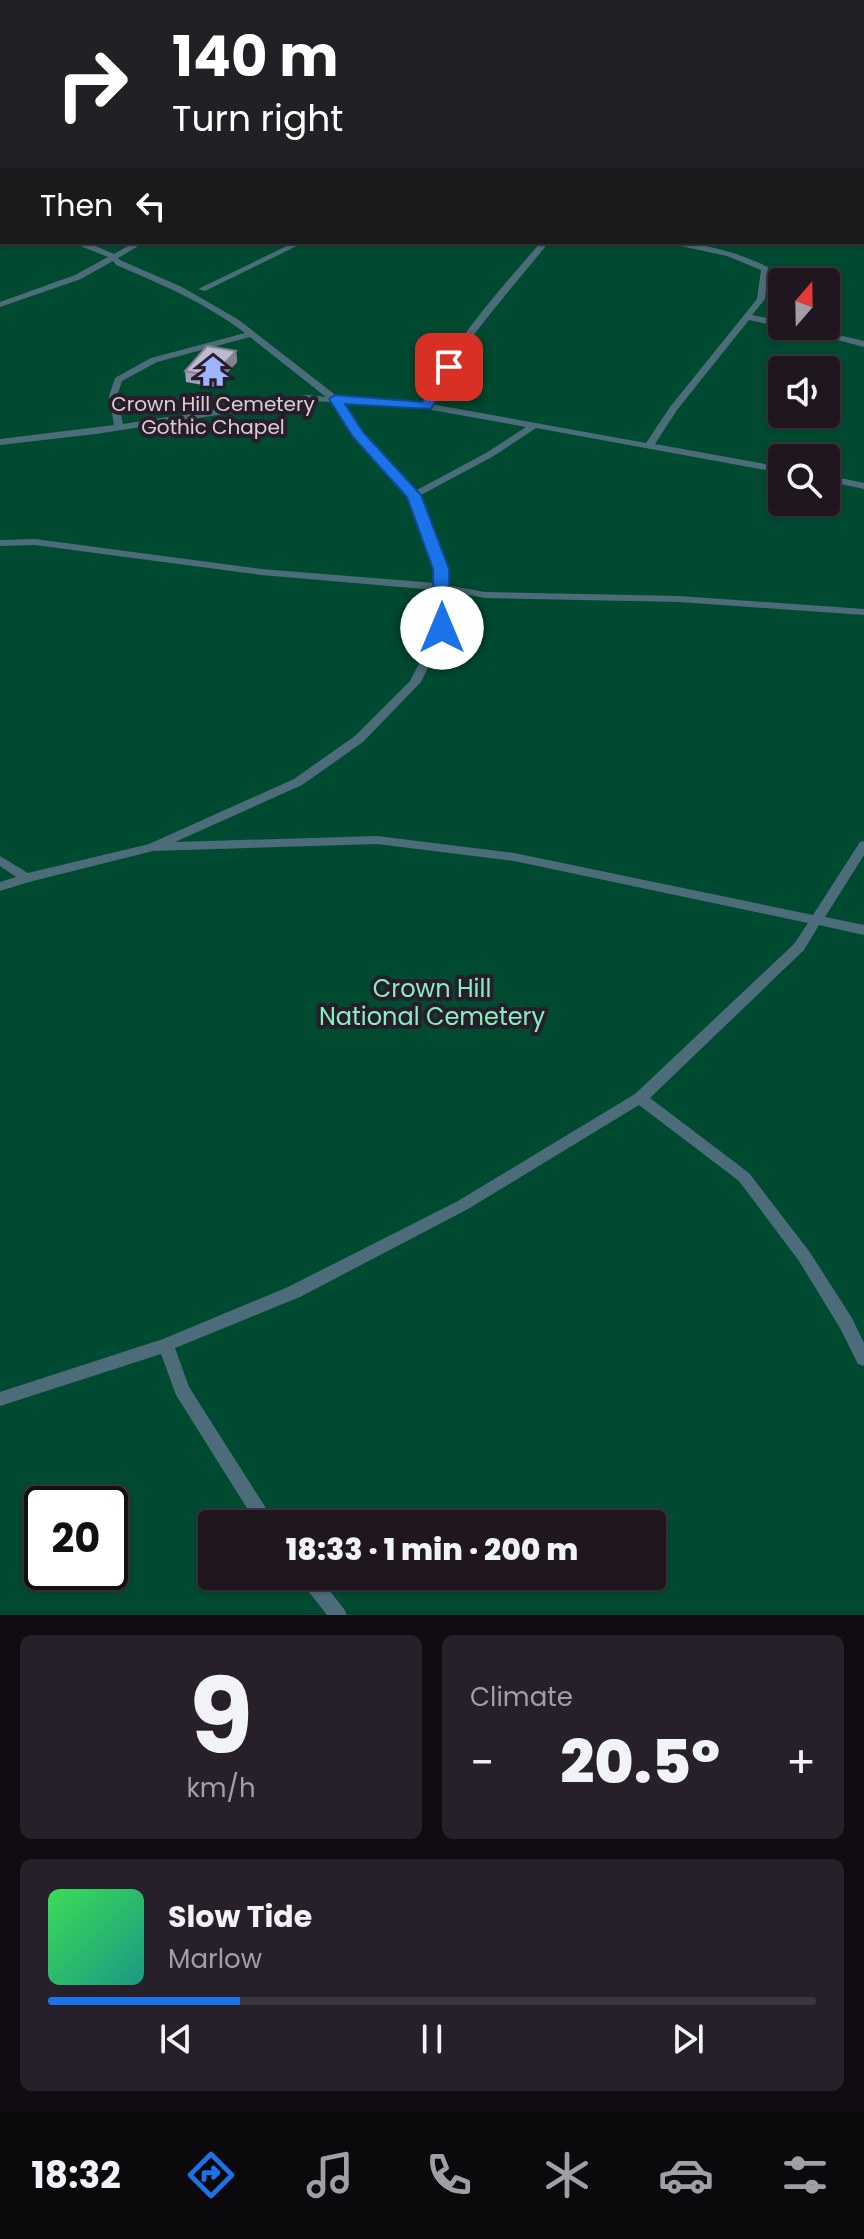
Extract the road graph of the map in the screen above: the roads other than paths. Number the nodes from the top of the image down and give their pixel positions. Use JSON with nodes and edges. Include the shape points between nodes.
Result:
{"nodes":[{"id":1,"x":80,"y":244,"type":"edge"},
{"id":2,"x":137,"y":244,"type":"edge"},
{"id":3,"x":297,"y":244,"type":"edge"},
{"id":4,"x":543,"y":244,"type":"edge"},
{"id":5,"x":678,"y":244,"type":"edge"},
{"id":6,"x":726,"y":244,"type":"edge"},
{"id":7,"x":720,"y":251,"type":"junction"},
{"id":8,"x":113,"y":256,"type":"junction"},
{"id":9,"x":201,"y":295,"type":"junction"},
{"id":10,"x":0,"y":305,"type":"edge"},
{"id":11,"x":748,"y":317,"type":"junction"},
{"id":12,"x":768,"y":321,"type":"edge"},
{"id":13,"x":250,"y":334,"type":"junction"},
{"id":14,"x":840,"y":338,"type":"edge"},
{"id":15,"x":864,"y":344,"type":"edge"},
{"id":16,"x":335,"y":399,"type":"junction"},
{"id":17,"x":426,"y":406,"type":"junction"},
{"id":18,"x":535,"y":425,"type":"junction"},
{"id":19,"x":119,"y":426,"type":"junction"},
{"id":20,"x":0,"y":442,"type":"edge"},
{"id":21,"x":649,"y":446,"type":"junction"},
{"id":22,"x":768,"y":467,"type":"edge"},
{"id":23,"x":840,"y":481,"type":"edge"},
{"id":24,"x":864,"y":486,"type":"edge"},
{"id":25,"x":414,"y":495,"type":"junction"},
{"id":26,"x":0,"y":543,"type":"edge"},
{"id":27,"x":442,"y":587,"type":"junction"},
{"id":28,"x":864,"y":612,"type":"edge"},
{"id":29,"x":864,"y":845,"type":"edge"},
{"id":30,"x":153,"y":847,"type":"junction"},
{"id":31,"x":0,"y":860,"type":"edge"},
{"id":32,"x":26,"y":878,"type":"junction"},
{"id":33,"x":0,"y":887,"type":"edge"},
{"id":34,"x":817,"y":919,"type":"junction"},
{"id":35,"x":864,"y":930,"type":"edge"},
{"id":36,"x":640,"y":1098,"type":"junction"},
{"id":37,"x":166,"y":1345,"type":"junction"},
{"id":38,"x":864,"y":1359,"type":"edge"},
{"id":39,"x":0,"y":1399,"type":"edge"},
{"id":40,"x":258,"y":1510,"type":"edge"},
{"id":41,"x":318,"y":1590,"type":"edge"},
{"id":42,"x":338,"y":1615,"type":"edge"}],
"edges":[{"from":1,"to":8,"type":"lane"},
{"from":2,"to":8,"type":"lane"},
{"from":3,"to":9,"type":"lane"},
{"from":4,"to":17,"type":"lane","via":[[481,319]]},
{"from":5,"to":7,"type":"lane"},
{"from":6,"to":7,"type":"lane"},
{"from":7,"to":11,"type":"lane","via":[[765,269],[761,299]]},
{"from":8,"to":9,"type":"lane"},
{"from":8,"to":10,"type":"lane","via":[[78,277]]},
{"from":9,"to":13,"type":"lane"},
{"from":11,"to":12,"type":"lane"},
{"from":11,"to":21,"type":"lane"},
{"from":13,"to":16,"type":"lane"},
{"from":13,"to":19,"type":"lane","via":[[154,360],[118,380],[113,396]]},
{"from":14,"to":15,"type":"lane"},
{"from":16,"to":17,"type":"lane"},
{"from":16,"to":19,"type":"lane","via":[[251,404]]},
{"from":16,"to":25,"type":"lane","via":[[358,434]]},
{"from":17,"to":18,"type":"lane"},
{"from":18,"to":21,"type":"lane"},
{"from":18,"to":25,"type":"lane"},
{"from":19,"to":20,"type":"lane"},
{"from":21,"to":22,"type":"lane"},
{"from":23,"to":24,"type":"lane"},
{"from":25,"to":27,"type":"lane","via":[[441,569]]},
{"from":26,"to":27,"type":"lane","via":[[35,542],[261,572]]},
{"from":27,"to":28,"type":"lane","via":[[485,595],[694,600]]},
{"from":27,"to":30,"type":"lane","via":[[442,628],[415,682],[359,739],[298,782]]},
{"from":29,"to":34,"type":"lane"},
{"from":30,"to":32,"type":"lane"},
{"from":30,"to":34,"type":"lane","via":[[377,840],[514,857]]},
{"from":31,"to":32,"type":"lane"},
{"from":32,"to":33,"type":"lane"},
{"from":34,"to":35,"type":"lane"},
{"from":34,"to":36,"type":"lane","via":[[799,947]]},
{"from":36,"to":37,"type":"lane","via":[[463,1205],[294,1292]]},
{"from":36,"to":38,"type":"lane","via":[[744,1177],[804,1256]]},
{"from":37,"to":39,"type":"lane"},
{"from":37,"to":40,"type":"lane","via":[[182,1390]]},
{"from":41,"to":42,"type":"lane"}]}
